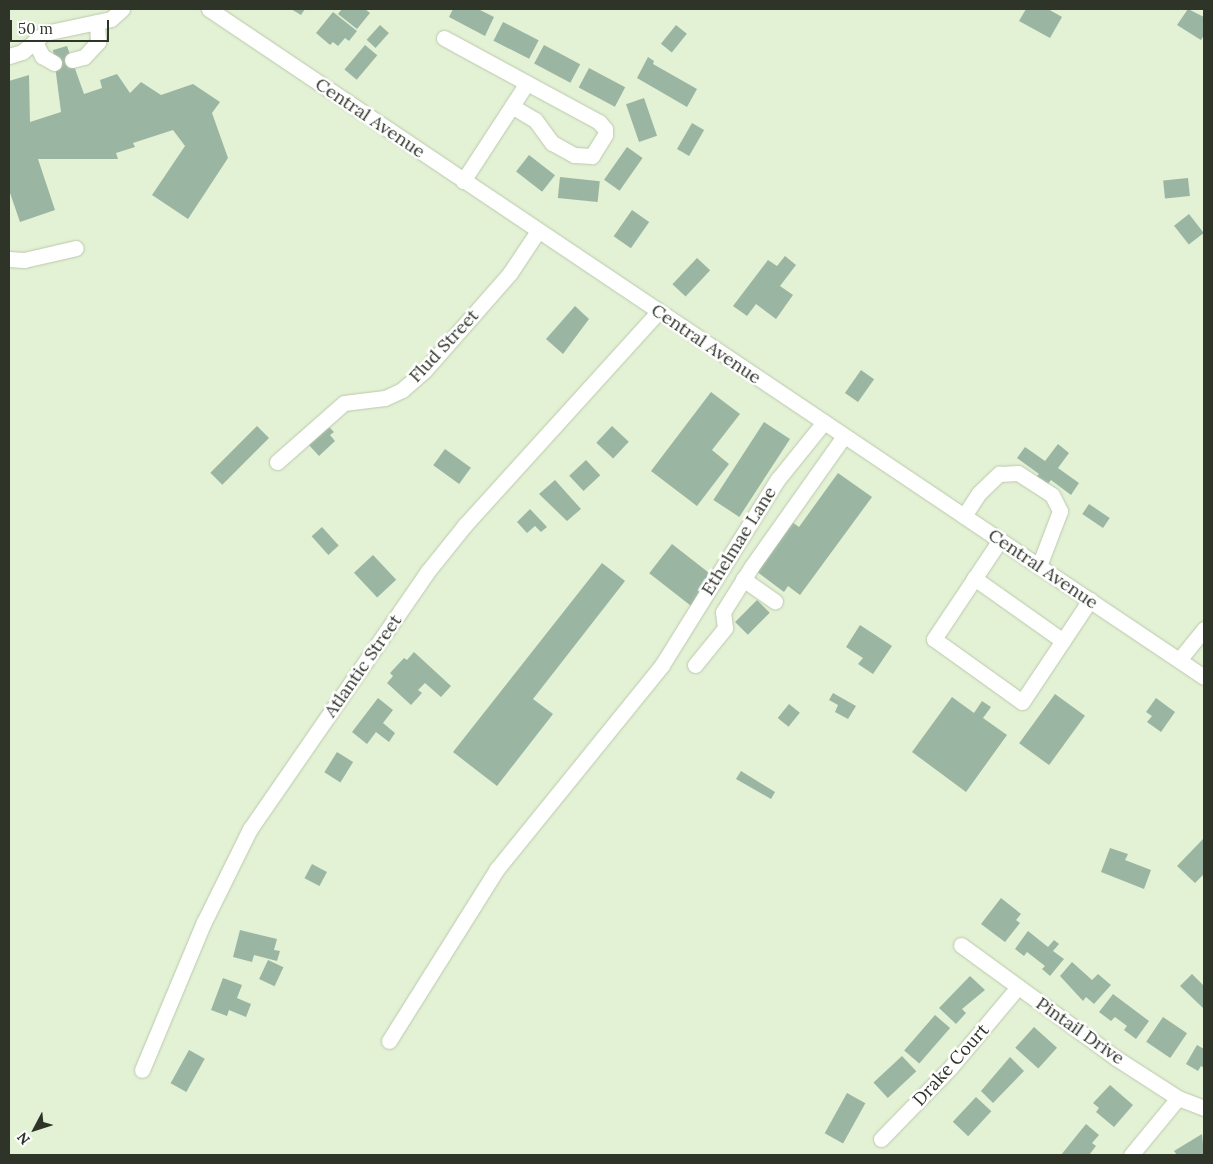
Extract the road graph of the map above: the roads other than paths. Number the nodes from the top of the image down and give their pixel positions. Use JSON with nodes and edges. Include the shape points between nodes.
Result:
{"nodes":[{"id":1,"x":122,"y":9,"type":"edge"},
{"id":2,"x":209,"y":9,"type":"edge"},
{"id":3,"x":97,"y":22,"type":"junction"},
{"id":4,"x":444,"y":38,"type":"dead end"},
{"id":5,"x":35,"y":42,"type":"junction"},
{"id":6,"x":9,"y":56,"type":"edge"},
{"id":7,"x":72,"y":60,"type":"dead end"},
{"id":8,"x":54,"y":63,"type":"dead end"},
{"id":9,"x":527,"y":83,"type":"junction"},
{"id":10,"x":512,"y":106,"type":"junction"},
{"id":11,"x":463,"y":182,"type":"junction"},
{"id":12,"x":538,"y":231,"type":"junction"},
{"id":13,"x":76,"y":248,"type":"dead end"},
{"id":14,"x":9,"y":259,"type":"edge"},
{"id":15,"x":658,"y":312,"type":"junction"},
{"id":16,"x":824,"y":422,"type":"junction"},
{"id":17,"x":844,"y":436,"type":"junction"},
{"id":18,"x":277,"y":462,"type":"dead end"},
{"id":19,"x":964,"y":516,"type":"junction"},
{"id":20,"x":1000,"y":540,"type":"junction"},
{"id":21,"x":1038,"y":566,"type":"junction"},
{"id":22,"x":974,"y":578,"type":"junction"},
{"id":23,"x":743,"y":579,"type":"junction"},
{"id":24,"x":1090,"y":600,"type":"junction"},
{"id":25,"x":775,"y":601,"type":"dead end"},
{"id":26,"x":1204,"y":630,"type":"edge"},
{"id":27,"x":1063,"y":641,"type":"junction"},
{"id":28,"x":1178,"y":660,"type":"junction"},
{"id":29,"x":695,"y":665,"type":"dead end"},
{"id":30,"x":1204,"y":677,"type":"edge"},
{"id":31,"x":961,"y":945,"type":"dead end"},
{"id":32,"x":1018,"y":987,"type":"junction"},
{"id":33,"x":389,"y":1041,"type":"dead end"},
{"id":34,"x":142,"y":1070,"type":"dead end"},
{"id":35,"x":1178,"y":1098,"type":"junction"},
{"id":36,"x":1204,"y":1108,"type":"edge"},
{"id":37,"x":880,"y":1139,"type":"dead end"},
{"id":38,"x":1131,"y":1155,"type":"edge"}],
"edges":[{"from":1,"to":3,"type":"street","via":[[112,19]]},
{"from":2,"to":11,"type":"street","name":"Central Avenue"},
{"from":3,"to":5,"type":"street","via":[[45,33]]},
{"from":3,"to":7,"type":"street","via":[[98,42],[84,57]]},
{"from":4,"to":9,"type":"street"},
{"from":5,"to":6,"type":"street","via":[[22,52]]},
{"from":5,"to":8,"type":"street","via":[[42,56]]},
{"from":9,"to":10,"type":"street"},
{"from":9,"to":10,"type":"street","via":[[605,129],[605,135],[592,156],[574,155],[552,143],[535,120]]},
{"from":10,"to":11,"type":"street"},
{"from":11,"to":12,"type":"street","name":"Central Avenue"},
{"from":12,"to":15,"type":"street","name":"Central Avenue"},
{"from":12,"to":18,"type":"street","name":"Flud Street","via":[[510,273],[424,371],[402,390],[385,398],[344,403]]},
{"from":13,"to":14,"type":"street","via":[[24,260]]},
{"from":15,"to":16,"type":"street","name":"Central Avenue"},
{"from":15,"to":34,"type":"street","name":"Atlantic Street","via":[[465,525],[428,571],[255,821],[204,922]]},
{"from":16,"to":17,"type":"street","name":"Central Avenue"},
{"from":16,"to":33,"type":"street","name":"Ethelmae Lane","via":[[778,479],[662,665],[497,869]]},
{"from":17,"to":19,"type":"street","name":"Central Avenue"},
{"from":17,"to":23,"type":"street"},
{"from":19,"to":20,"type":"street","name":"Central Avenue"},
{"from":19,"to":21,"type":"street","via":[[979,493],[999,474],[1018,473],[1052,495],[1060,511]]},
{"from":20,"to":21,"type":"street","name":"Central Avenue"},
{"from":20,"to":22,"type":"street"},
{"from":21,"to":24,"type":"street","name":"Central Avenue"},
{"from":22,"to":27,"type":"street"},
{"from":22,"to":27,"type":"street","via":[[934,639],[1022,702]]},
{"from":23,"to":25,"type":"street"},
{"from":23,"to":29,"type":"street","via":[[723,612],[725,628]]},
{"from":24,"to":27,"type":"street"},
{"from":24,"to":28,"type":"street","name":"Central Avenue"},
{"from":26,"to":28,"type":"street"},
{"from":28,"to":30,"type":"street","name":"Central Avenue"},
{"from":31,"to":32,"type":"street","name":"Pintail Drive"},
{"from":32,"to":35,"type":"street","name":"Pintail Drive"},
{"from":32,"to":37,"type":"street","name":"Drake Court","via":[[950,1068]]},
{"from":35,"to":36,"type":"street","name":"Pintail Drive"},
{"from":35,"to":38,"type":"street"}]}
